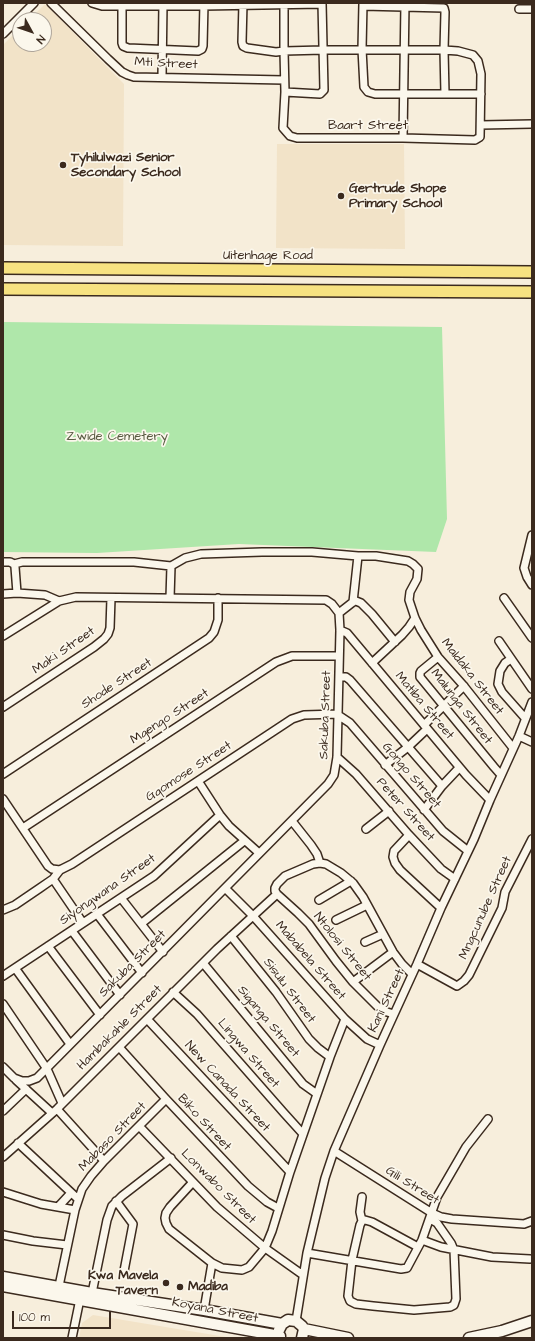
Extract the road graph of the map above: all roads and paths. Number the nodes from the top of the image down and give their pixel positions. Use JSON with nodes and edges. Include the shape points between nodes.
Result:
{"nodes":[{"id":1,"x":34,"y":3,"type":"edge"},
{"id":2,"x":51,"y":3,"type":"edge"},
{"id":3,"x":92,"y":3,"type":"edge"},
{"id":4,"x":122,"y":4,"type":"edge"},
{"id":5,"x":163,"y":4,"type":"edge"},
{"id":6,"x":243,"y":4,"type":"edge"},
{"id":7,"x":284,"y":4,"type":"edge"},
{"id":8,"x":322,"y":4,"type":"edge"},
{"id":9,"x":204,"y":5,"type":"edge"},
{"id":10,"x":364,"y":5,"type":"edge"},
{"id":11,"x":405,"y":5,"type":"edge"},
{"id":12,"x":519,"y":9,"type":"dead end"},
{"id":13,"x":532,"y":9,"type":"edge"},
{"id":14,"x":3,"y":33,"type":"edge"},
{"id":15,"x":163,"y":49,"type":"junction"},
{"id":16,"x":404,"y":49,"type":"junction"},
{"id":17,"x":323,"y":50,"type":"junction"},
{"id":18,"x":362,"y":50,"type":"junction"},
{"id":19,"x":444,"y":50,"type":"junction"},
{"id":20,"x":284,"y":52,"type":"junction"},
{"id":21,"x":162,"y":77,"type":"junction"},
{"id":22,"x":284,"y":80,"type":"junction"},
{"id":23,"x":285,"y":92,"type":"junction"},
{"id":24,"x":405,"y":94,"type":"junction"},
{"id":25,"x":445,"y":94,"type":"junction"},
{"id":26,"x":481,"y":94,"type":"junction"},
{"id":27,"x":532,"y":124,"type":"edge"},
{"id":28,"x":481,"y":125,"type":"junction"},
{"id":29,"x":403,"y":138,"type":"junction"},
{"id":30,"x":3,"y":268,"type":"edge"},
{"id":31,"x":532,"y":272,"type":"edge"},
{"id":32,"x":3,"y":289,"type":"edge"},
{"id":33,"x":532,"y":292,"type":"edge"},
{"id":34,"x":532,"y":539,"type":"edge"},
{"id":35,"x":358,"y":556,"type":"junction"},
{"id":36,"x":3,"y":562,"type":"edge"},
{"id":37,"x":14,"y":564,"type":"junction"},
{"id":38,"x":171,"y":566,"type":"junction"},
{"id":39,"x":532,"y":585,"type":"edge"},
{"id":40,"x":17,"y":593,"type":"junction"},
{"id":41,"x":3,"y":594,"type":"edge"},
{"id":42,"x":111,"y":598,"type":"junction"},
{"id":43,"x":170,"y":598,"type":"junction"},
{"id":44,"x":218,"y":598,"type":"junction"},
{"id":45,"x":504,"y":598,"type":"dead end"},
{"id":46,"x":59,"y":601,"type":"junction"},
{"id":47,"x":353,"y":602,"type":"junction"},
{"id":48,"x":339,"y":613,"type":"junction"},
{"id":49,"x":415,"y":618,"type":"junction"},
{"id":50,"x":340,"y":630,"type":"junction"},
{"id":51,"x":4,"y":634,"type":"edge"},
{"id":52,"x":532,"y":638,"type":"edge"},
{"id":53,"x":499,"y":641,"type":"dead end"},
{"id":54,"x":395,"y":642,"type":"junction"},
{"id":55,"x":339,"y":656,"type":"junction"},
{"id":56,"x":438,"y":658,"type":"junction"},
{"id":57,"x":511,"y":659,"type":"junction"},
{"id":58,"x":372,"y":663,"type":"junction"},
{"id":59,"x":340,"y":677,"type":"junction"},
{"id":60,"x":464,"y":686,"type":"junction"},
{"id":61,"x":532,"y":689,"type":"edge"},
{"id":62,"x":532,"y":702,"type":"edge"},
{"id":63,"x":443,"y":706,"type":"junction"},
{"id":64,"x":3,"y":707,"type":"edge"},
{"id":65,"x":338,"y":714,"type":"junction"},
{"id":66,"x":525,"y":718,"type":"junction"},
{"id":67,"x":425,"y":727,"type":"junction"},
{"id":68,"x":519,"y":736,"type":"junction"},
{"id":69,"x":532,"y":742,"type":"edge"},
{"id":70,"x":408,"y":747,"type":"junction"},
{"id":71,"x":513,"y":748,"type":"junction"},
{"id":72,"x":338,"y":757,"type":"junction"},
{"id":73,"x":385,"y":765,"type":"junction"},
{"id":74,"x":459,"y":768,"type":"junction"},
{"id":75,"x":3,"y":774,"type":"edge"},
{"id":76,"x":501,"y":775,"type":"junction"},
{"id":77,"x":198,"y":781,"type":"junction"},
{"id":78,"x":442,"y":786,"type":"junction"},
{"id":79,"x":3,"y":799,"type":"edge"},
{"id":80,"x":490,"y":800,"type":"junction"},
{"id":81,"x":424,"y":810,"type":"junction"},
{"id":82,"x":389,"y":811,"type":"junction"},
{"id":83,"x":220,"y":815,"type":"junction"},
{"id":84,"x":292,"y":821,"type":"junction"},
{"id":85,"x":23,"y":828,"type":"junction"},
{"id":86,"x":366,"y":829,"type":"dead end"},
{"id":87,"x":409,"y":835,"type":"junction"},
{"id":88,"x":532,"y":839,"type":"edge"},
{"id":89,"x":244,"y":841,"type":"junction"},
{"id":90,"x":468,"y":851,"type":"junction"},
{"id":91,"x":259,"y":853,"type":"junction"},
{"id":92,"x":320,"y":863,"type":"junction"},
{"id":93,"x":60,"y":870,"type":"junction"},
{"id":94,"x":53,"y":879,"type":"junction"},
{"id":95,"x":455,"y":879,"type":"junction"},
{"id":96,"x":351,"y":881,"type":"junction"},
{"id":97,"x":225,"y":888,"type":"junction"},
{"id":98,"x":276,"y":893,"type":"junction"},
{"id":99,"x":121,"y":898,"type":"junction"},
{"id":100,"x":319,"y":900,"type":"dead end"},
{"id":101,"x":367,"y":905,"type":"junction"},
{"id":102,"x":441,"y":908,"type":"junction"},
{"id":103,"x":3,"y":910,"type":"edge"},
{"id":104,"x":97,"y":914,"type":"junction"},
{"id":105,"x":254,"y":916,"type":"junction"},
{"id":106,"x":336,"y":920,"type":"dead end"},
{"id":107,"x":83,"y":923,"type":"junction"},
{"id":108,"x":142,"y":923,"type":"junction"},
{"id":109,"x":72,"y":930,"type":"junction"},
{"id":110,"x":383,"y":934,"type":"junction"},
{"id":111,"x":231,"y":936,"type":"junction"},
{"id":112,"x":364,"y":942,"type":"dead end"},
{"id":113,"x":48,"y":946,"type":"junction"},
{"id":114,"x":163,"y":952,"type":"junction"},
{"id":115,"x":393,"y":952,"type":"junction"},
{"id":116,"x":202,"y":963,"type":"junction"},
{"id":117,"x":417,"y":964,"type":"junction"},
{"id":118,"x":15,"y":968,"type":"junction"},
{"id":119,"x":142,"y":974,"type":"junction"},
{"id":120,"x":412,"y":974,"type":"junction"},
{"id":121,"x":3,"y":976,"type":"edge"},
{"id":122,"x":353,"y":982,"type":"junction"},
{"id":123,"x":173,"y":992,"type":"junction"},
{"id":124,"x":120,"y":995,"type":"junction"},
{"id":125,"x":3,"y":1004,"type":"edge"},
{"id":126,"x":394,"y":1014,"type":"junction"},
{"id":127,"x":100,"y":1015,"type":"junction"},
{"id":128,"x":147,"y":1019,"type":"junction"},
{"id":129,"x":345,"y":1019,"type":"junction"},
{"id":130,"x":70,"y":1044,"type":"junction"},
{"id":131,"x":380,"y":1045,"type":"junction"},
{"id":132,"x":119,"y":1047,"type":"junction"},
{"id":133,"x":330,"y":1058,"type":"junction"},
{"id":134,"x":3,"y":1067,"type":"edge"},
{"id":135,"x":45,"y":1071,"type":"junction"},
{"id":136,"x":14,"y":1078,"type":"junction"},
{"id":137,"x":26,"y":1089,"type":"junction"},
{"id":138,"x":317,"y":1094,"type":"junction"},
{"id":139,"x":166,"y":1099,"type":"junction"},
{"id":140,"x":57,"y":1109,"type":"junction"},
{"id":141,"x":3,"y":1112,"type":"edge"},
{"id":142,"x":488,"y":1119,"type":"dead end"},
{"id":143,"x":139,"y":1126,"type":"junction"},
{"id":144,"x":303,"y":1134,"type":"junction"},
{"id":145,"x":18,"y":1143,"type":"junction"},
{"id":146,"x":334,"y":1151,"type":"junction"},
{"id":147,"x":3,"y":1157,"type":"edge"},
{"id":148,"x":171,"y":1158,"type":"junction"},
{"id":149,"x":104,"y":1162,"type":"junction"},
{"id":150,"x":290,"y":1172,"type":"junction"},
{"id":151,"x":193,"y":1182,"type":"junction"},
{"id":152,"x":3,"y":1192,"type":"edge"},
{"id":153,"x":71,"y":1193,"type":"junction"},
{"id":154,"x":362,"y":1196,"type":"dead end"},
{"id":155,"x":78,"y":1199,"type":"junction"},
{"id":156,"x":116,"y":1201,"type":"junction"},
{"id":157,"x":58,"y":1207,"type":"junction"},
{"id":158,"x":278,"y":1208,"type":"junction"},
{"id":159,"x":75,"y":1210,"type":"junction"},
{"id":160,"x":431,"y":1216,"type":"junction"},
{"id":161,"x":362,"y":1221,"type":"junction"},
{"id":162,"x":532,"y":1221,"type":"edge"},
{"id":163,"x":3,"y":1235,"type":"edge"},
{"id":164,"x":422,"y":1240,"type":"junction"},
{"id":165,"x":68,"y":1245,"type":"junction"},
{"id":166,"x":418,"y":1247,"type":"junction"},
{"id":167,"x":265,"y":1248,"type":"junction"},
{"id":168,"x":454,"y":1250,"type":"junction"},
{"id":169,"x":307,"y":1253,"type":"junction"},
{"id":170,"x":530,"y":1259,"type":"dead end"},
{"id":171,"x":352,"y":1260,"type":"junction"},
{"id":172,"x":212,"y":1263,"type":"junction"},
{"id":173,"x":124,"y":1271,"type":"dead end"},
{"id":174,"x":303,"y":1275,"type":"junction"},
{"id":175,"x":3,"y":1277,"type":"edge"},
{"id":176,"x":3,"y":1286,"type":"edge"},
{"id":177,"x":59,"y":1286,"type":"junction"},
{"id":178,"x":92,"y":1293,"type":"junction"},
{"id":179,"x":80,"y":1299,"type":"junction"},
{"id":180,"x":204,"y":1310,"type":"junction"},
{"id":181,"x":296,"y":1321,"type":"junction"},
{"id":182,"x":532,"y":1321,"type":"edge"},
{"id":183,"x":282,"y":1324,"type":"junction"},
{"id":184,"x":303,"y":1334,"type":"edge"},
{"id":185,"x":280,"y":1337,"type":"edge"},
{"id":186,"x":72,"y":1338,"type":"edge"},
{"id":187,"x":348,"y":1338,"type":"edge"},
{"id":188,"x":469,"y":1338,"type":"edge"}],
"edges":[{"from":1,"to":14,"type":"street"},
{"from":2,"to":21,"type":"street","name":"Mti Street","via":[[122,72],[134,77]]},
{"from":3,"to":4,"type":"street","via":[[102,6]]},
{"from":4,"to":5,"type":"street"},
{"from":4,"to":15,"type":"street","via":[[123,46]]},
{"from":5,"to":9,"type":"street"},
{"from":5,"to":15,"type":"street"},
{"from":6,"to":7,"type":"street"},
{"from":6,"to":9,"type":"street"},
{"from":6,"to":20,"type":"street","via":[[243,46],[269,52]]},
{"from":7,"to":8,"type":"street"},
{"from":7,"to":20,"type":"street","name":"Baart Street"},
{"from":8,"to":17,"type":"street"},
{"from":9,"to":15,"type":"street","via":[[202,49]]},
{"from":10,"to":11,"type":"street"},
{"from":10,"to":18,"type":"street"},
{"from":11,"to":16,"type":"street"},
{"from":11,"to":19,"type":"street","via":[[444,8]]},
{"from":12,"to":13,"type":"street"},
{"from":15,"to":21,"type":"street"},
{"from":16,"to":18,"type":"street"},
{"from":16,"to":19,"type":"street"},
{"from":16,"to":24,"type":"street"},
{"from":17,"to":18,"type":"street"},
{"from":17,"to":20,"type":"street"},
{"from":17,"to":23,"type":"street","via":[[323,92]]},
{"from":18,"to":24,"type":"street","via":[[366,90],[371,93]]},
{"from":19,"to":25,"type":"street"},
{"from":19,"to":26,"type":"street","name":"Baart Street","via":[[458,51],[476,58],[481,74]]},
{"from":20,"to":22,"type":"street","name":"Baart Street"},
{"from":21,"to":22,"type":"street","name":"Mti Street"},
{"from":22,"to":23,"type":"street","name":"Baart Street"},
{"from":23,"to":29,"type":"street","name":"Baart Street","via":[[284,128],[293,138]]},
{"from":24,"to":25,"type":"street"},
{"from":24,"to":29,"type":"street"},
{"from":25,"to":26,"type":"street"},
{"from":26,"to":28,"type":"street","name":"Baart Street"},
{"from":27,"to":28,"type":"street"},
{"from":28,"to":29,"type":"street","name":"Baart Street","via":[[480,137],[475,140]]},
{"from":30,"to":31,"type":"main road","name":"Uitenhage Road"},
{"from":32,"to":33,"type":"main road"},
{"from":34,"to":39,"type":"street","via":[[524,568]]},
{"from":35,"to":38,"type":"street","via":[[312,552],[201,554]]},
{"from":35,"to":47,"type":"street"},
{"from":35,"to":49,"type":"street","name":"Maldaka Street","via":[[386,557],[414,564],[418,569],[409,600]]},
{"from":36,"to":37,"type":"street"},
{"from":37,"to":38,"type":"street","via":[[134,562]]},
{"from":37,"to":40,"type":"street"},
{"from":38,"to":43,"type":"street"},
{"from":40,"to":41,"type":"street"},
{"from":40,"to":46,"type":"street","via":[[44,596]]},
{"from":42,"to":43,"type":"street"},
{"from":42,"to":46,"type":"street","via":[[76,597]]},
{"from":42,"to":64,"type":"street","name":"Maki Street","via":[[110,628],[104,639]]},
{"from":43,"to":44,"type":"street"},
{"from":44,"to":48,"type":"street","via":[[326,600]]},
{"from":44,"to":75,"type":"street","name":"Shode Street","via":[[218,620],[209,638]]},
{"from":45,"to":52,"type":"street"},
{"from":46,"to":51,"type":"street"},
{"from":47,"to":48,"type":"street"},
{"from":47,"to":54,"type":"street","via":[[364,606]]},
{"from":48,"to":50,"type":"street","name":"Sakuba Street"},
{"from":49,"to":54,"type":"street"},
{"from":49,"to":56,"type":"street","name":"Maldaka Street"},
{"from":50,"to":55,"type":"street","name":"Sakuba Street"},
{"from":50,"to":58,"type":"street","name":"Matiba Street","via":[[347,632]]},
{"from":53,"to":57,"type":"street"},
{"from":54,"to":58,"type":"street"},
{"from":55,"to":59,"type":"street","name":"Sakuba Street"},
{"from":55,"to":85,"type":"street","name":"Mgengo Street","via":[[292,656],[276,662]]},
{"from":56,"to":60,"type":"street","name":"Maldaka Street"},
{"from":56,"to":63,"type":"street","name":"Malunga Street","via":[[421,671],[420,675]]},
{"from":57,"to":61,"type":"street"},
{"from":57,"to":66,"type":"street","via":[[500,671],[498,684]]},
{"from":58,"to":67,"type":"street","name":"Matiba Street"},
{"from":59,"to":65,"type":"street","name":"Sakuba Street"},
{"from":59,"to":70,"type":"street","via":[[350,680]]},
{"from":60,"to":63,"type":"street"},
{"from":60,"to":71,"type":"street","name":"Maldaka Street"},
{"from":62,"to":66,"type":"street","name":"Kani Street"},
{"from":63,"to":67,"type":"street"},
{"from":63,"to":76,"type":"street","name":"Malunga Street"},
{"from":65,"to":72,"type":"street","name":"Sakuba Street"},
{"from":65,"to":73,"type":"street","name":"Gongo Street","via":[[350,723]]},
{"from":65,"to":77,"type":"street","name":"Gqomose Street","via":[[304,715],[292,719]]},
{"from":66,"to":68,"type":"street","name":"Kani Street"},
{"from":67,"to":70,"type":"street"},
{"from":67,"to":74,"type":"street","name":"Matiba Street"},
{"from":68,"to":69,"type":"street"},
{"from":68,"to":71,"type":"street","name":"Kani Street"},
{"from":70,"to":73,"type":"street"},
{"from":70,"to":78,"type":"street"},
{"from":71,"to":76,"type":"street","name":"Kani Street"},
{"from":72,"to":82,"type":"street","name":"Peter Street"},
{"from":72,"to":84,"type":"street","name":"Sakuba Street","via":[[334,775],[328,784]]},
{"from":73,"to":81,"type":"street","name":"Gongo Street"},
{"from":74,"to":78,"type":"street"},
{"from":74,"to":80,"type":"street","name":"Matiba Street"},
{"from":76,"to":80,"type":"street","name":"Kani Street"},
{"from":77,"to":83,"type":"street"},
{"from":77,"to":93,"type":"street","name":"Gqomose Street"},
{"from":78,"to":81,"type":"street"},
{"from":79,"to":85,"type":"street"},
{"from":80,"to":90,"type":"street","name":"Kani Street"},
{"from":81,"to":90,"type":"street","name":"Gongo Street","via":[[443,831]]},
{"from":82,"to":86,"type":"street"},
{"from":82,"to":87,"type":"street","name":"Peter Street"},
{"from":83,"to":89,"type":"street"},
{"from":83,"to":99,"type":"street","name":"Siyongwana Street","via":[[154,876]]},
{"from":84,"to":91,"type":"street","name":"Sakuba Street"},
{"from":84,"to":92,"type":"street","via":[[311,845]]},
{"from":85,"to":93,"type":"street","via":[[48,866]]},
{"from":87,"to":95,"type":"street","name":"Peter Street","via":[[441,869]]},
{"from":87,"to":102,"type":"street","via":[[394,851],[395,863]]},
{"from":88,"to":117,"type":"street","name":"Mngcunube Street","via":[[505,892],[502,908],[470,975],[457,986]]},
{"from":89,"to":91,"type":"street"},
{"from":89,"to":108,"type":"street"},
{"from":90,"to":95,"type":"street","name":"Kani Street"},
{"from":91,"to":97,"type":"street","name":"Sakuba Street"},
{"from":92,"to":96,"type":"street","via":[[333,868]]},
{"from":92,"to":98,"type":"street","via":[[285,876],[277,884]]},
{"from":93,"to":94,"type":"street"},
{"from":94,"to":103,"type":"street","via":[[15,905]]},
{"from":94,"to":107,"type":"street"},
{"from":95,"to":102,"type":"street","name":"Kani Street"},
{"from":96,"to":100,"type":"street"},
{"from":96,"to":101,"type":"street"},
{"from":97,"to":105,"type":"street","name":"Mababela Street"},
{"from":97,"to":114,"type":"street","name":"Sakuba Street"},
{"from":98,"to":105,"type":"street","name":"Hambakahle Street"},
{"from":98,"to":122,"type":"street","name":"Ntolosi Street","via":[[309,924]]},
{"from":99,"to":104,"type":"street","name":"Siyongwana Street"},
{"from":99,"to":108,"type":"street"},
{"from":101,"to":106,"type":"street"},
{"from":101,"to":110,"type":"street"},
{"from":102,"to":117,"type":"street","name":"Kani Street"},
{"from":104,"to":107,"type":"street","name":"Siyongwana Street"},
{"from":104,"to":119,"type":"street"},
{"from":105,"to":111,"type":"street","name":"Hambakahle Street"},
{"from":105,"to":129,"type":"street","name":"Mababela Street"},
{"from":107,"to":109,"type":"street","name":"Siyongwana Street"},
{"from":108,"to":114,"type":"street"},
{"from":109,"to":113,"type":"street","name":"Siyongwana Street"},
{"from":109,"to":124,"type":"street"},
{"from":110,"to":112,"type":"street"},
{"from":110,"to":115,"type":"street"},
{"from":111,"to":116,"type":"street","name":"Hambakahle Street"},
{"from":111,"to":133,"type":"street","name":"Sisulu Street","via":[[276,992],[309,1039]]},
{"from":113,"to":118,"type":"street","name":"Siyongwana Street"},
{"from":113,"to":127,"type":"street"},
{"from":114,"to":119,"type":"street","name":"Sakuba Street"},
{"from":115,"to":120,"type":"street"},
{"from":115,"to":122,"type":"street"},
{"from":116,"to":123,"type":"street","name":"Hambakahle Street"},
{"from":116,"to":138,"type":"street","name":"Siganga Street","via":[[303,1084]]},
{"from":117,"to":120,"type":"street","name":"Kani Street"},
{"from":118,"to":121,"type":"street","name":"Siyongwana Street"},
{"from":118,"to":130,"type":"street"},
{"from":119,"to":124,"type":"street","name":"Sakuba Street"},
{"from":120,"to":126,"type":"street","name":"Kani Street"},
{"from":122,"to":126,"type":"street","name":"Ntolosi Street","via":[[377,1006]]},
{"from":123,"to":128,"type":"street","name":"Hambakahle Street"},
{"from":123,"to":144,"type":"street","name":"Lingwa Street","via":[[197,1014]]},
{"from":124,"to":127,"type":"street","name":"Sakuba Street"},
{"from":125,"to":135,"type":"street"},
{"from":126,"to":131,"type":"street","name":"Kani Street"},
{"from":127,"to":130,"type":"street","name":"Sakuba Street"},
{"from":128,"to":132,"type":"street","name":"Hambakahle Street"},
{"from":128,"to":150,"type":"street","name":"New Canada Street"},
{"from":129,"to":131,"type":"street","name":"Mababela Street","via":[[367,1039]]},
{"from":129,"to":133,"type":"street"},
{"from":130,"to":135,"type":"street","name":"Sakuba Street"},
{"from":131,"to":146,"type":"street","name":"Kani Street"},
{"from":132,"to":139,"type":"street","name":"Biko Street"},
{"from":132,"to":140,"type":"street","name":"Hambakahle Street"},
{"from":133,"to":138,"type":"street"},
{"from":134,"to":136,"type":"street"},
{"from":135,"to":136,"type":"street","via":[[29,1081]]},
{"from":135,"to":140,"type":"street"},
{"from":136,"to":137,"type":"street"},
{"from":137,"to":140,"type":"street"},
{"from":137,"to":141,"type":"street"},
{"from":138,"to":144,"type":"street"},
{"from":139,"to":143,"type":"street","name":"Mabaso Street"},
{"from":139,"to":158,"type":"street","name":"Biko Street","via":[[248,1186]]},
{"from":140,"to":145,"type":"street","name":"Hambakahle Street"},
{"from":140,"to":149,"type":"street"},
{"from":142,"to":160,"type":"street","via":[[466,1147],[437,1197]]},
{"from":143,"to":148,"type":"street","name":"Lonwabo Street"},
{"from":143,"to":149,"type":"street","name":"Mabaso Street"},
{"from":144,"to":150,"type":"street"},
{"from":145,"to":147,"type":"street","name":"Hambakahle Street"},
{"from":145,"to":153,"type":"street"},
{"from":146,"to":160,"type":"street","name":"Gili Street"},
{"from":146,"to":169,"type":"street","name":"Kani Street","via":[[324,1178]]},
{"from":148,"to":151,"type":"street","name":"Lonwabo Street"},
{"from":148,"to":156,"type":"street"},
{"from":149,"to":155,"type":"street","name":"Mabaso Street","via":[[85,1183]]},
{"from":150,"to":158,"type":"street"},
{"from":151,"to":167,"type":"street","name":"Lonwabo Street","via":[[217,1207]]},
{"from":151,"to":172,"type":"street","via":[[170,1207],[165,1218],[166,1223],[176,1236]]},
{"from":152,"to":157,"type":"street"},
{"from":153,"to":155,"type":"street"},
{"from":153,"to":157,"type":"street"},
{"from":154,"to":161,"type":"street"},
{"from":155,"to":159,"type":"street","name":"Mabaso Street"},
{"from":156,"to":173,"type":"street","via":[[133,1224]]},
{"from":156,"to":178,"type":"street","via":[[107,1220]]},
{"from":157,"to":159,"type":"street"},
{"from":158,"to":167,"type":"street"},
{"from":159,"to":165,"type":"street","name":"Mabaso Street"},
{"from":160,"to":162,"type":"street","name":"Gili Street","via":[[524,1224]]},
{"from":160,"to":164,"type":"street"},
{"from":160,"to":168,"type":"street"},
{"from":161,"to":166,"type":"street","via":[[372,1222]]},
{"from":161,"to":171,"type":"street"},
{"from":163,"to":165,"type":"street"},
{"from":164,"to":166,"type":"street"},
{"from":164,"to":168,"type":"street"},
{"from":165,"to":177,"type":"street","name":"Mabaso Street"},
{"from":166,"to":171,"type":"street","via":[[405,1269]]},
{"from":167,"to":172,"type":"street","via":[[249,1267],[242,1270],[222,1268]]},
{"from":167,"to":174,"type":"street","name":"Lonwabo Street"},
{"from":168,"to":170,"type":"street","via":[[492,1257]]},
{"from":168,"to":171,"type":"street","via":[[456,1302],[452,1306],[438,1308],[393,1309],[352,1303],[348,1296]]},
{"from":169,"to":171,"type":"street"},
{"from":169,"to":174,"type":"street","name":"Kani Street"},
{"from":172,"to":180,"type":"street"},
{"from":174,"to":181,"type":"street","name":"Kani Street"},
{"from":175,"to":177,"type":"main road","name":"Koyana Street"},
{"from":176,"to":179,"type":"main road","name":"Koyana Street"},
{"from":177,"to":178,"type":"main road","name":"Koyana Street"},
{"from":178,"to":180,"type":"main road","name":"Koyana Street"},
{"from":179,"to":185,"type":"main road","name":"Koyana Street"},
{"from":179,"to":186,"type":"street"},
{"from":180,"to":183,"type":"main road","name":"Koyana Street"},
{"from":181,"to":183,"type":"main road","via":[[288,1320]]},
{"from":181,"to":184,"type":"main road","via":[[302,1326]]},
{"from":182,"to":188,"type":"main road"},
{"from":183,"to":185,"type":"main road"},
{"from":184,"to":187,"type":"main road"}]}
